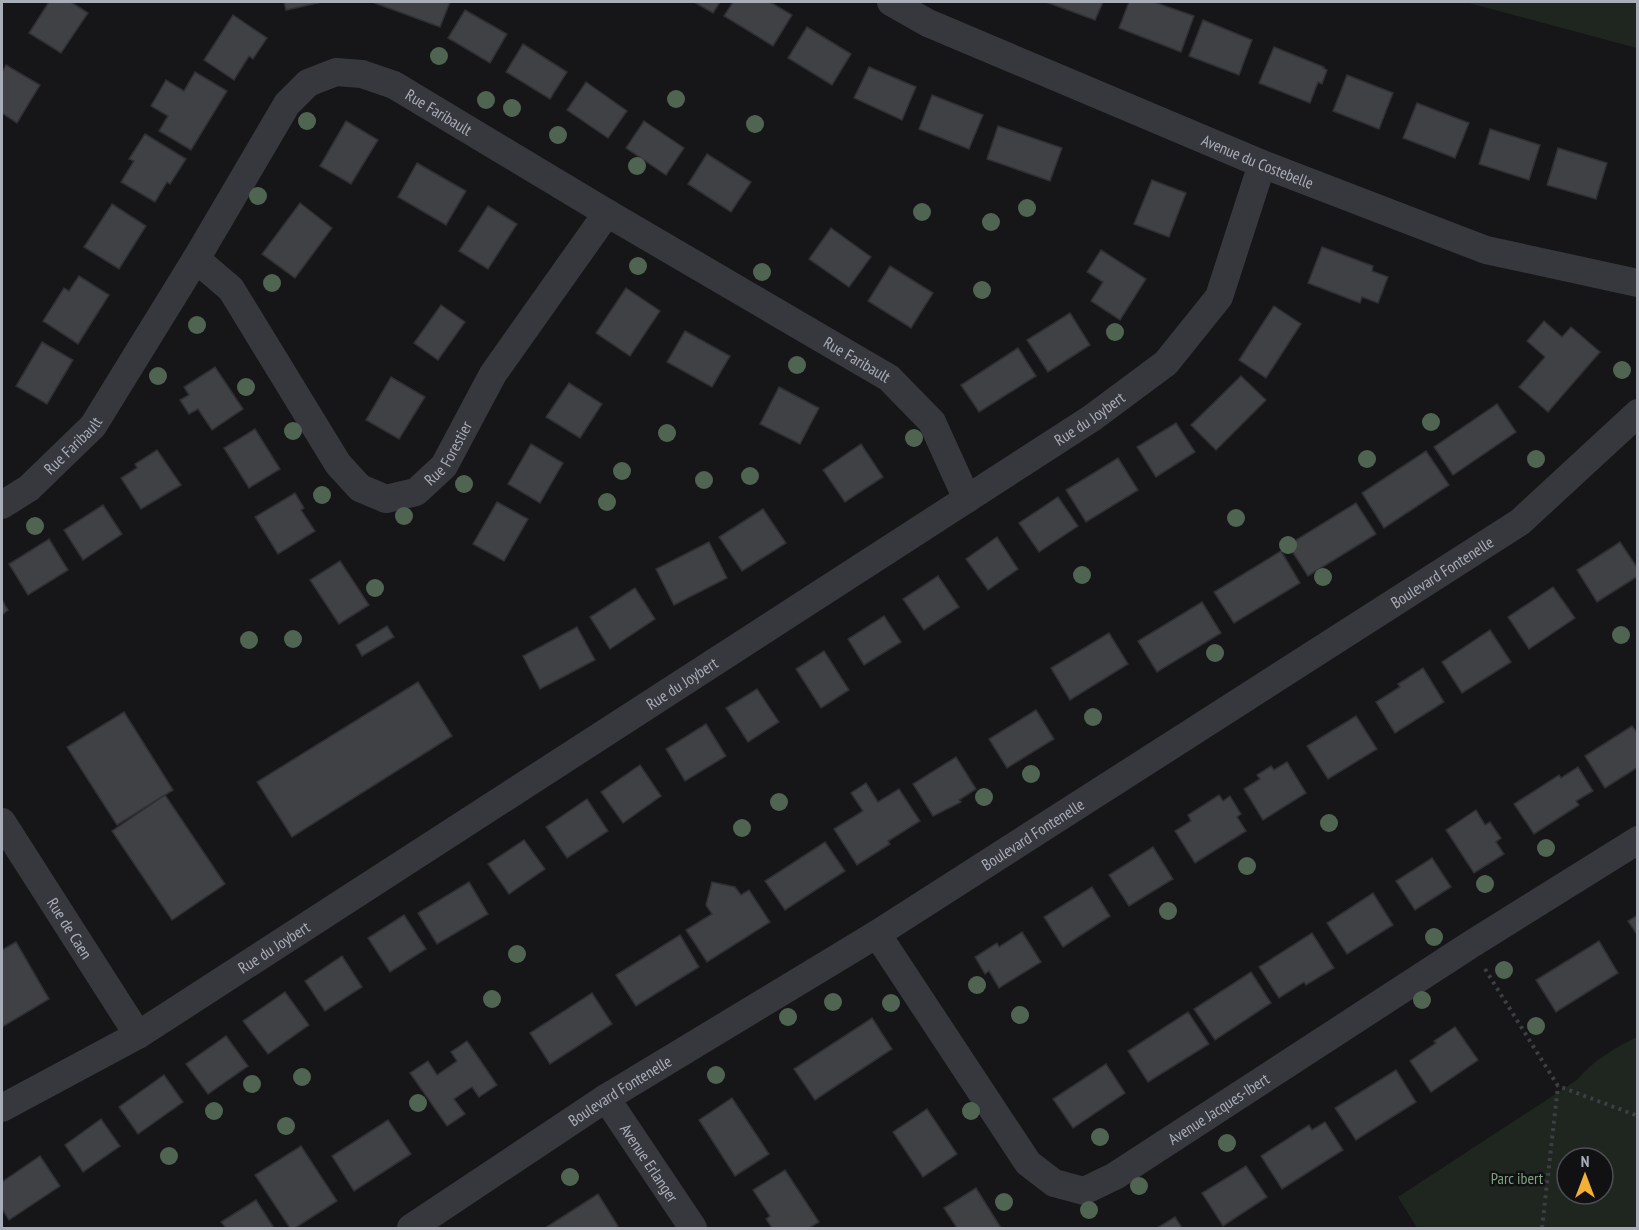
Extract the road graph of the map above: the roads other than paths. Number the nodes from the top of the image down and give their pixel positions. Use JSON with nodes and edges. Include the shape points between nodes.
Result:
{"nodes":[{"id":1,"x":891,"y":2,"type":"edge"},
{"id":2,"x":1262,"y":164,"type":"junction"},
{"id":3,"x":608,"y":213,"type":"junction"},
{"id":4,"x":196,"y":258,"type":"junction"},
{"id":5,"x":1638,"y":283,"type":"edge"},
{"id":6,"x":1638,"y":413,"type":"edge"},
{"id":7,"x":967,"y":499,"type":"junction"},
{"id":8,"x":2,"y":505,"type":"edge"},
{"id":9,"x":2,"y":822,"type":"edge"},
{"id":10,"x":1638,"y":840,"type":"edge"},
{"id":11,"x":877,"y":934,"type":"junction"},
{"id":12,"x":138,"y":1035,"type":"junction"},
{"id":13,"x":606,"y":1098,"type":"junction"},
{"id":14,"x":2,"y":1108,"type":"edge"},
{"id":15,"x":411,"y":1228,"type":"edge"},
{"id":16,"x":693,"y":1228,"type":"edge"}],
"edges":[{"from":1,"to":2,"type":"street","name":"Avenue du Costebelle","via":[[928,23]]},
{"from":2,"to":5,"type":"street","name":"Avenue du Costebelle","via":[[1486,250]]},
{"from":2,"to":7,"type":"street","name":"Rue du Joybert","via":[[1219,297],[1166,363],[1092,418]]},
{"from":3,"to":4,"type":"street","name":"Rue Faribault","via":[[394,85],[362,74],[336,72],[308,83],[287,104]]},
{"from":3,"to":4,"type":"street","name":"Rue Forestier","via":[[493,374],[444,466],[416,492],[386,499],[360,488],[338,464],[231,289]]},
{"from":3,"to":7,"type":"street","name":"Rue Faribault","via":[[889,378],[932,422]]},
{"from":4,"to":8,"type":"street","name":"Rue Faribault","via":[[93,426],[29,488]]},
{"from":6,"to":11,"type":"street","name":"Boulevard Fontenelle","via":[[1520,522]]},
{"from":7,"to":12,"type":"street","name":"Rue du Joybert"},
{"from":9,"to":12,"type":"street","name":"Rue de Caen"},
{"from":10,"to":11,"type":"street","name":"Avenue Jacques-Ibert","via":[[1115,1176],[1084,1191],[1054,1183],[1028,1163]]},
{"from":11,"to":13,"type":"street","name":"Boulevard Fontenelle"},
{"from":12,"to":14,"type":"street","name":"Rue du Joybert"},
{"from":13,"to":15,"type":"street","name":"Boulevard Fontenelle"},
{"from":13,"to":16,"type":"street","name":"Avenue Erlanger"}]}
